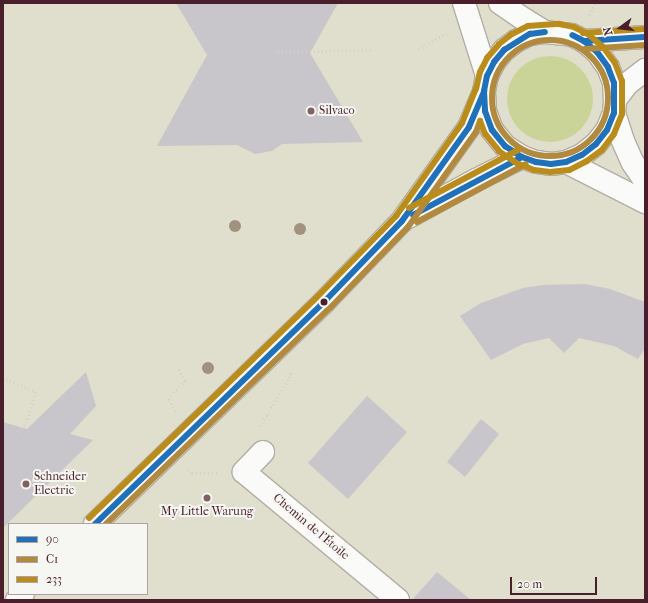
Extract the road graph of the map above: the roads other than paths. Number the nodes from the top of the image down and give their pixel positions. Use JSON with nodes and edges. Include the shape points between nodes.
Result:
{"nodes":[{"id":1,"x":464,"y":3,"type":"edge"},
{"id":2,"x":500,"y":3,"type":"edge"},
{"id":3,"x":545,"y":32,"type":"junction"},
{"id":4,"x":645,"y":37,"type":"edge"},
{"id":5,"x":584,"y":41,"type":"junction"},
{"id":6,"x":645,"y":70,"type":"edge"},
{"id":7,"x":486,"y":83,"type":"junction"},
{"id":8,"x":614,"y":106,"type":"junction"},
{"id":9,"x":522,"y":158,"type":"junction"},
{"id":10,"x":566,"y":162,"type":"junction"},
{"id":11,"x":645,"y":181,"type":"edge"},
{"id":12,"x":645,"y":202,"type":"edge"},
{"id":13,"x":402,"y":221,"type":"junction"},
{"id":14,"x":263,"y":452,"type":"dead end"},
{"id":15,"x":96,"y":523,"type":"edge"},
{"id":16,"x":398,"y":600,"type":"edge"}],
"edges":[{"from":1,"to":7,"type":"main road"},
{"from":2,"to":3,"type":"main road"},
{"from":3,"to":5,"type":"main road","via":[[572,35]]},
{"from":3,"to":7,"type":"main road","via":[[530,34],[504,50],[494,62]]},
{"from":4,"to":5,"type":"main road"},
{"from":5,"to":8,"type":"main road","via":[[608,66],[614,83]]},
{"from":6,"to":8,"type":"main road","via":[[627,84]]},
{"from":7,"to":9,"type":"main road","via":[[485,111],[492,130],[505,146]]},
{"from":7,"to":13,"type":"main road","via":[[469,127]]},
{"from":8,"to":10,"type":"main road","via":[[607,130],[596,144],[582,155]]},
{"from":8,"to":11,"type":"main road","via":[[623,141]]},
{"from":9,"to":10,"type":"main road","via":[[551,164]]},
{"from":9,"to":13,"type":"main road"},
{"from":10,"to":12,"type":"main road"},
{"from":13,"to":15,"type":"main road","via":[[318,307]]},
{"from":14,"to":16,"type":"main road","name":"Chemin de l'Étoile","via":[[244,472]]}]}
